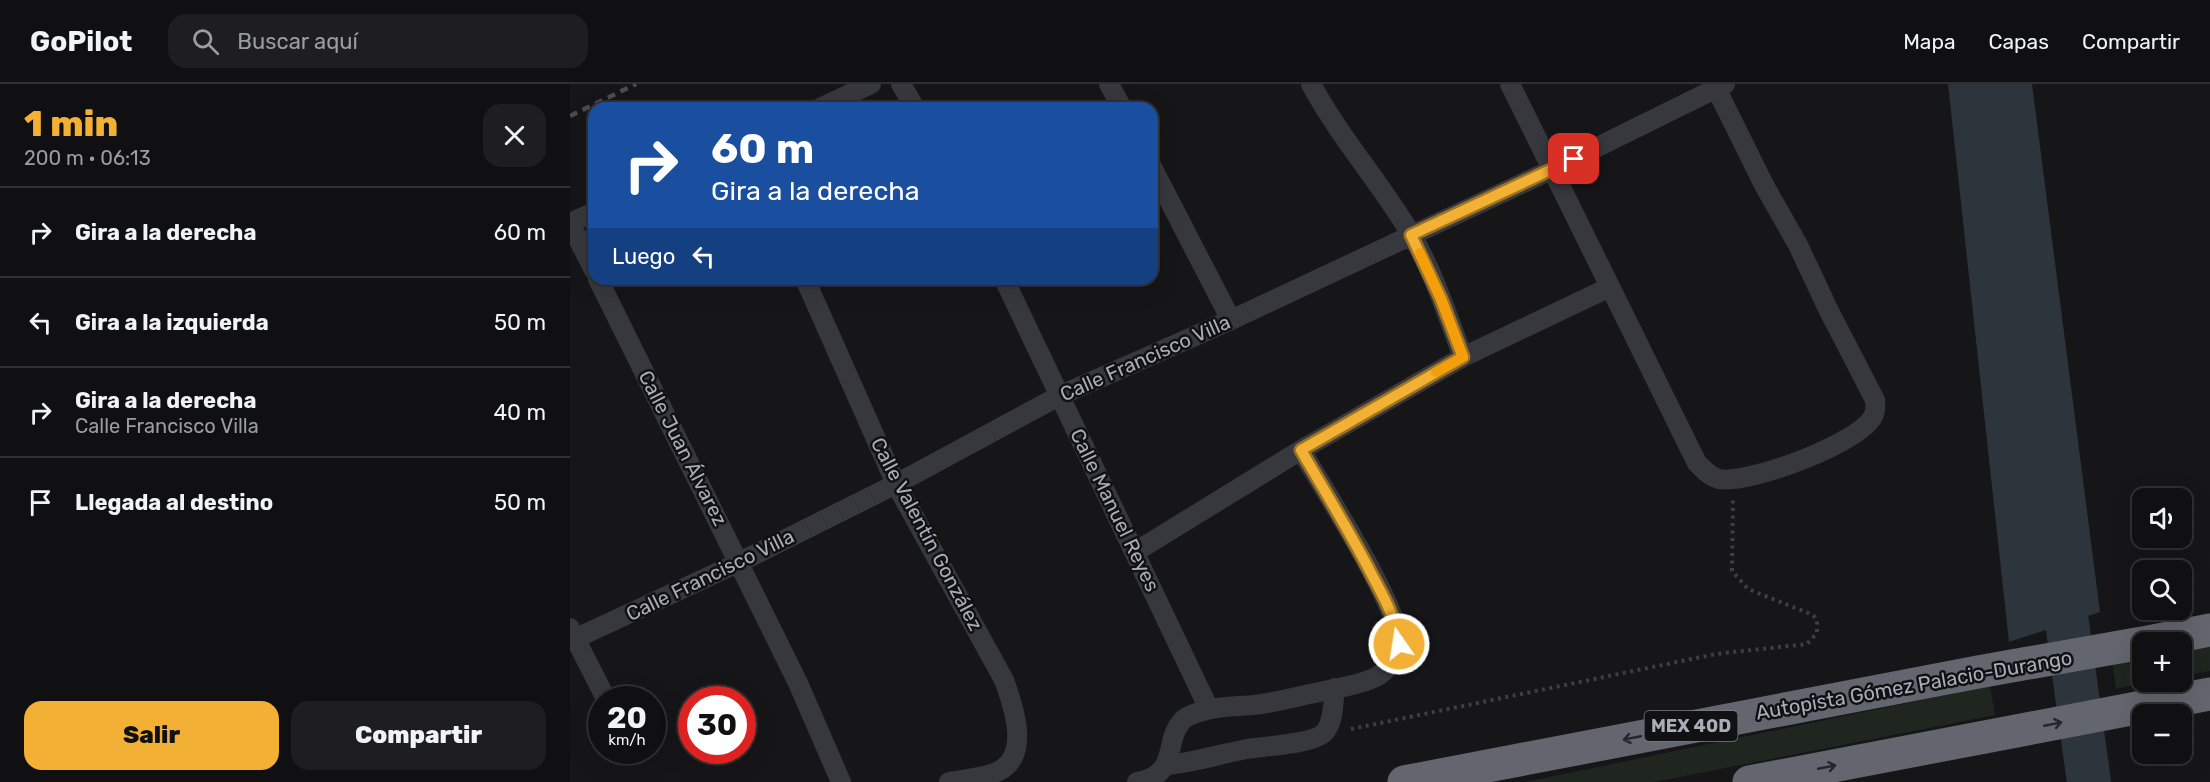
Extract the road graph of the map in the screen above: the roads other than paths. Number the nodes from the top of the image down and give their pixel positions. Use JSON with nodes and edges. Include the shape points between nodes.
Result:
{"nodes":[{"id":1,"x":871,"y":84,"type":"edge"},
{"id":2,"x":902,"y":84,"type":"edge"},
{"id":3,"x":1109,"y":84,"type":"edge"},
{"id":4,"x":1311,"y":84,"type":"edge"},
{"id":5,"x":1510,"y":84,"type":"edge"},
{"id":6,"x":1718,"y":85,"type":"edge"},
{"id":7,"x":833,"y":102,"type":"edge"},
{"id":8,"x":912,"y":102,"type":"edge"},
{"id":9,"x":1119,"y":102,"type":"edge"},
{"id":10,"x":1553,"y":169,"type":"junction"},
{"id":11,"x":1158,"y":179,"type":"edge"},
{"id":12,"x":588,"y":215,"type":"edge"},
{"id":13,"x":570,"y":223,"type":"edge"},
{"id":14,"x":1411,"y":235,"type":"junction"},
{"id":15,"x":588,"y":258,"type":"edge"},
{"id":16,"x":601,"y":285,"type":"edge"},
{"id":17,"x":808,"y":285,"type":"edge"},
{"id":18,"x":1007,"y":285,"type":"edge"},
{"id":19,"x":1610,"y":287,"type":"junction"},
{"id":20,"x":1231,"y":320,"type":"junction"},
{"id":21,"x":1463,"y":357,"type":"junction"},
{"id":22,"x":1059,"y":396,"type":"junction"},
{"id":23,"x":1301,"y":450,"type":"junction"},
{"id":24,"x":896,"y":484,"type":"junction"},
{"id":25,"x":1135,"y":552,"type":"junction"},
{"id":26,"x":740,"y":562,"type":"junction"},
{"id":27,"x":2210,"y":630,"type":"edge"},
{"id":28,"x":2192,"y":633,"type":"edge"},
{"id":29,"x":572,"y":636,"type":"edge"},
{"id":30,"x":2132,"y":645,"type":"edge"},
{"id":31,"x":599,"y":686,"type":"edge"},
{"id":32,"x":1335,"y":688,"type":"junction"},
{"id":33,"x":2210,"y":694,"type":"edge"},
{"id":34,"x":1209,"y":709,"type":"junction"},
{"id":35,"x":1165,"y":765,"type":"junction"},
{"id":36,"x":1005,"y":770,"type":"edge"},
{"id":37,"x":839,"y":781,"type":"edge"},
{"id":38,"x":949,"y":782,"type":"edge"},
{"id":39,"x":1137,"y":782,"type":"edge"},
{"id":40,"x":1404,"y":782,"type":"edge"},
{"id":41,"x":1749,"y":782,"type":"edge"}],
"edges":[{"from":1,"to":7,"type":"street"},
{"from":2,"to":8,"type":"street"},
{"from":3,"to":9,"type":"street"},
{"from":4,"to":14,"type":"street","via":[[1329,118]]},
{"from":5,"to":10,"type":"street"},
{"from":6,"to":10,"type":"street","name":"Calle Francisco Villa"},
{"from":6,"to":19,"type":"street","via":[[1764,185],[1875,400],[1875,414],[1841,442],[1774,471],[1720,479],[1707,474],[1697,463]]},
{"from":10,"to":14,"type":"street","name":"Calle Francisco Villa"},
{"from":10,"to":19,"type":"street"},
{"from":11,"to":20,"type":"street"},
{"from":12,"to":13,"type":"street"},
{"from":13,"to":15,"type":"street"},
{"from":14,"to":20,"type":"street","name":"Calle Francisco Villa"},
{"from":14,"to":21,"type":"street"},
{"from":16,"to":26,"type":"street","name":"Calle Juan Álvarez"},
{"from":17,"to":24,"type":"street","name":"Calle Valentín González"},
{"from":18,"to":22,"type":"street","name":"Calle Manuel Reyes"},
{"from":19,"to":21,"type":"street"},
{"from":20,"to":22,"type":"street","name":"Calle Francisco Villa"},
{"from":21,"to":23,"type":"street"},
{"from":22,"to":24,"type":"street","name":"Calle Francisco Villa"},
{"from":22,"to":25,"type":"street","name":"Calle Manuel Reyes"},
{"from":23,"to":25,"type":"street"},
{"from":23,"to":32,"type":"street","via":[[1358,548],[1397,630],[1399,644],[1392,662],[1376,677]]},
{"from":24,"to":26,"type":"street","name":"Calle Francisco Villa"},
{"from":24,"to":36,"type":"street","name":"Calle Valentín González","via":[[1004,680],[1018,735]]},
{"from":25,"to":34,"type":"street","name":"Calle Manuel Reyes"},
{"from":26,"to":29,"type":"street","name":"Calle Francisco Villa"},
{"from":26,"to":37,"type":"street","name":"Calle Juan Álvarez","via":[[803,693]]},
{"from":27,"to":28,"type":"highway","name":"Autopista Gómez Palacio-Durango","number":"MEX 40D"},
{"from":29,"to":31,"type":"street"},
{"from":30,"to":40,"type":"highway","name":"Autopista Gómez Palacio-Durango","number":"MEX 40D","one_way":true},
{"from":32,"to":34,"type":"street","via":[[1262,704]]},
{"from":32,"to":35,"type":"street","via":[[1329,727],[1321,735]]},
{"from":41,"to":33,"type":"highway","one_way":true},
{"from":34,"to":35,"type":"street","via":[[1184,718],[1176,729]]},
{"from":35,"to":39,"type":"street","via":[[1154,776]]},
{"from":36,"to":38,"type":"street"}]}
